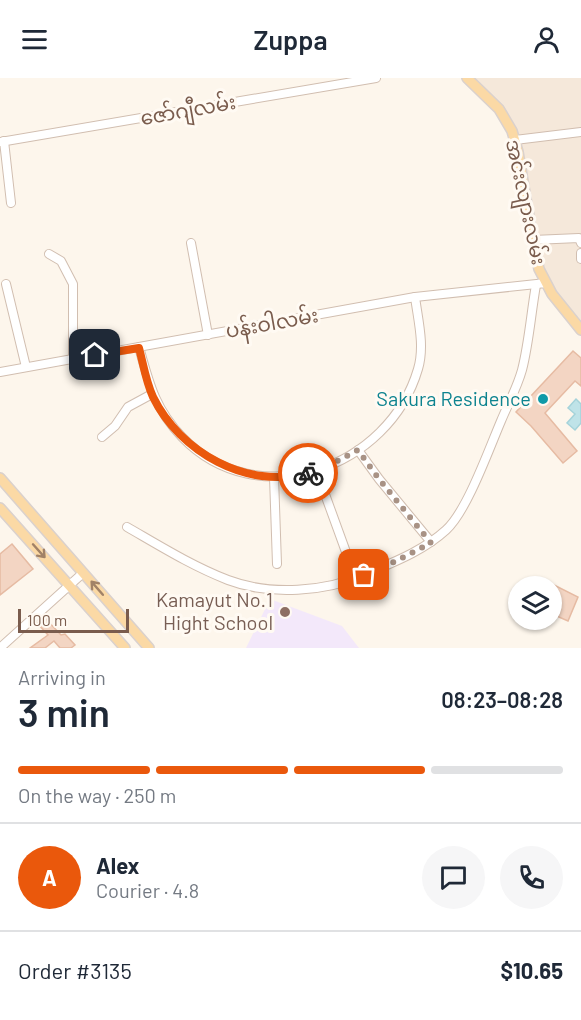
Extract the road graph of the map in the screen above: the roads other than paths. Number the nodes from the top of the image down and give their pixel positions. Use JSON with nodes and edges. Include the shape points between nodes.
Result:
{"nodes":[{"id":1,"x":376,"y":78,"type":"edge"},
{"id":2,"x":466,"y":78,"type":"edge"},
{"id":3,"x":581,"y":132,"type":"edge"},
{"id":4,"x":515,"y":140,"type":"junction"},
{"id":5,"x":2,"y":141,"type":"edge"},
{"id":6,"x":11,"y":203,"type":"dead end"},
{"id":7,"x":533,"y":240,"type":"junction"},
{"id":8,"x":191,"y":243,"type":"dead end"},
{"id":9,"x":581,"y":243,"type":"edge"},
{"id":10,"x":581,"y":253,"type":"edge"},
{"id":11,"x":49,"y":254,"type":"dead end"},
{"id":12,"x":581,"y":259,"type":"edge"},
{"id":13,"x":6,"y":284,"type":"dead end"},
{"id":14,"x":541,"y":284,"type":"junction"},
{"id":15,"x":415,"y":297,"type":"junction"},
{"id":16,"x":581,"y":330,"type":"edge"},
{"id":17,"x":208,"y":335,"type":"junction"},
{"id":18,"x":139,"y":348,"type":"junction"},
{"id":19,"x":73,"y":359,"type":"junction"},
{"id":20,"x":26,"y":367,"type":"junction"},
{"id":21,"x":0,"y":372,"type":"edge"},
{"id":22,"x":152,"y":394,"type":"junction"},
{"id":23,"x":102,"y":437,"type":"dead end"},
{"id":24,"x":358,"y":450,"type":"junction"},
{"id":25,"x":320,"y":470,"type":"junction"},
{"id":26,"x":274,"y":477,"type":"junction"},
{"id":27,"x":0,"y":478,"type":"edge"},
{"id":28,"x":0,"y":508,"type":"edge"},
{"id":29,"x":28,"y":511,"type":"junction"},
{"id":30,"x":13,"y":523,"type":"junction"},
{"id":31,"x":127,"y":527,"type":"dead end"},
{"id":32,"x":431,"y":543,"type":"junction"},
{"id":33,"x":346,"y":552,"type":"dead end"},
{"id":34,"x":277,"y":564,"type":"dead end"},
{"id":35,"x":83,"y":573,"type":"junction"},
{"id":36,"x":69,"y":585,"type":"junction"},
{"id":37,"x":146,"y":644,"type":"edge"},
{"id":38,"x":0,"y":648,"type":"edge"},
{"id":39,"x":125,"y":648,"type":"edge"},
{"id":40,"x":135,"y":648,"type":"edge"}],
"edges":[{"from":1,"to":5,"type":"street","name":"ဇော်ဂျီလမ်း"},
{"from":2,"to":4,"type":"main road","name":"အင်းလျားလမ်း","via":[[499,109]]},
{"from":3,"to":4,"type":"street"},
{"from":4,"to":7,"type":"main road","name":"အင်းလျားလမ်း"},
{"from":5,"to":6,"type":"street"},
{"from":7,"to":9,"type":"street","via":[[579,238]]},
{"from":7,"to":14,"type":"main road","name":"အင်းလျားလမ်း"},
{"from":8,"to":17,"type":"street"},
{"from":10,"to":12,"type":"street"},
{"from":11,"to":19,"type":"street","via":[[61,261],[73,284]]},
{"from":13,"to":20,"type":"street"},
{"from":14,"to":15,"type":"street","name":"ပန်းဝါလမ်း"},
{"from":14,"to":16,"type":"main road","name":"အင်းလျားလမ်း"},
{"from":14,"to":32,"type":"street","via":[[512,398],[461,510]]},
{"from":15,"to":17,"type":"street","name":"ပန်းဝါလမ်း"},
{"from":15,"to":24,"type":"street","via":[[421,342],[418,368],[397,414]]},
{"from":17,"to":18,"type":"street","name":"ပန်းဝါလမ်း"},
{"from":18,"to":19,"type":"street","name":"ပန်းဝါလမ်း"},
{"from":18,"to":22,"type":"street"},
{"from":19,"to":20,"type":"street","name":"ပန်းဝါလမ်း"},
{"from":20,"to":21,"type":"street","name":"ပန်းဝါလမ်း"},
{"from":22,"to":23,"type":"street","via":[[128,407]]},
{"from":22,"to":26,"type":"street","via":[[182,437],[203,454],[227,467]]},
{"from":24,"to":25,"type":"street"},
{"from":24,"to":32,"type":"street"},
{"from":25,"to":26,"type":"street"},
{"from":25,"to":33,"type":"street"},
{"from":26,"to":34,"type":"street"},
{"from":27,"to":29,"type":"main road"},
{"from":28,"to":30,"type":"main road"},
{"from":29,"to":30,"type":"main road"},
{"from":29,"to":35,"type":"main road"},
{"from":30,"to":36,"type":"main road","one_way":true},
{"from":31,"to":32,"type":"street","via":[[186,561],[229,580],[261,588],[310,588],[350,582]]},
{"from":35,"to":36,"type":"street"},
{"from":37,"to":35,"type":"main road","one_way":true},
{"from":36,"to":38,"type":"street"},
{"from":36,"to":39,"type":"main road"},
{"from":37,"to":40,"type":"main road"}]}
